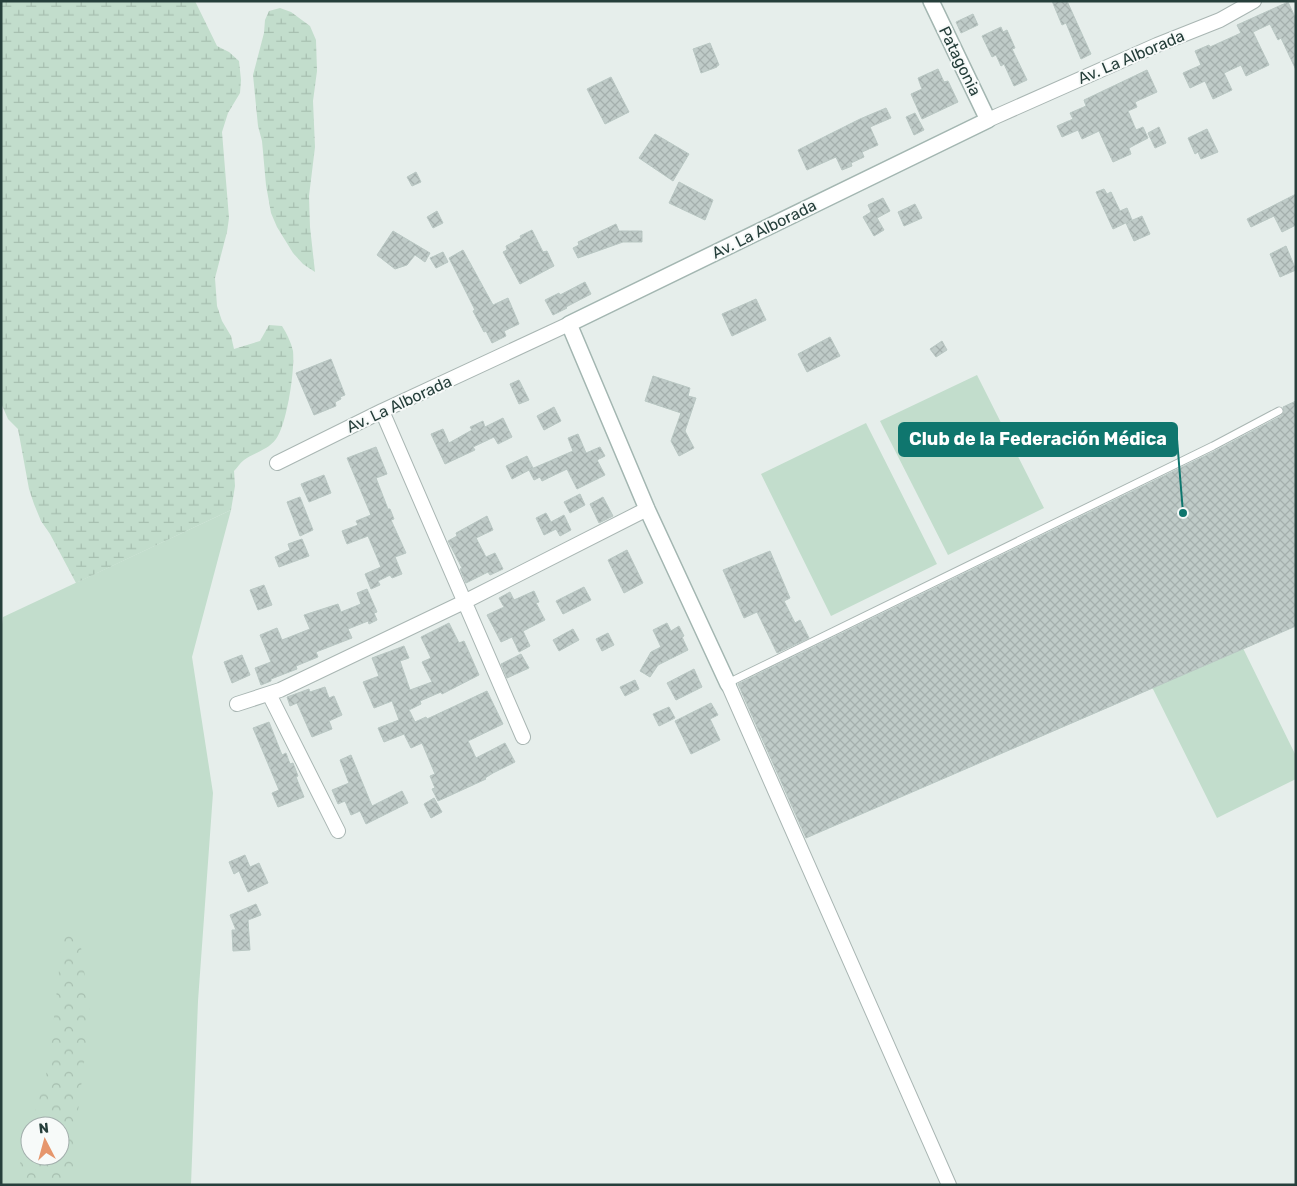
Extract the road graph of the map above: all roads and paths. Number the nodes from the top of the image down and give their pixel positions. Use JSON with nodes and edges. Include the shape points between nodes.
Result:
{"nodes":[{"id":1,"x":931,"y":1,"type":"edge"},
{"id":2,"x":1254,"y":1,"type":"edge"},
{"id":3,"x":988,"y":120,"type":"junction"},
{"id":4,"x":569,"y":324,"type":"junction"},
{"id":5,"x":382,"y":411,"type":"junction"},
{"id":6,"x":1279,"y":411,"type":"dead end"},
{"id":7,"x":277,"y":463,"type":"dead end"},
{"id":8,"x":647,"y":509,"type":"junction"},
{"id":9,"x":464,"y":602,"type":"junction"},
{"id":10,"x":728,"y":684,"type":"junction"},
{"id":11,"x":269,"y":694,"type":"junction"},
{"id":12,"x":237,"y":704,"type":"dead end"},
{"id":13,"x":523,"y":737,"type":"dead end"},
{"id":14,"x":338,"y":831,"type":"dead end"},
{"id":15,"x":949,"y":1185,"type":"edge"}],
"edges":[{"from":1,"to":3,"type":"main road","name":"Patagonia"},
{"from":2,"to":3,"type":"street","name":"Av. La Alborada","via":[[1220,20]]},
{"from":3,"to":4,"type":"main road","name":"Av. La Alborada"},
{"from":4,"to":5,"type":"street","name":"Av. La Alborada"},
{"from":4,"to":8,"type":"main road"},
{"from":5,"to":7,"type":"street","name":"Av. La Alborada"},
{"from":5,"to":9,"type":"street"},
{"from":6,"to":10,"type":"lane"},
{"from":8,"to":9,"type":"street"},
{"from":8,"to":10,"type":"main road"},
{"from":9,"to":11,"type":"street"},
{"from":9,"to":13,"type":"street"},
{"from":10,"to":15,"type":"street"},
{"from":11,"to":12,"type":"street"},
{"from":11,"to":14,"type":"street"}]}
